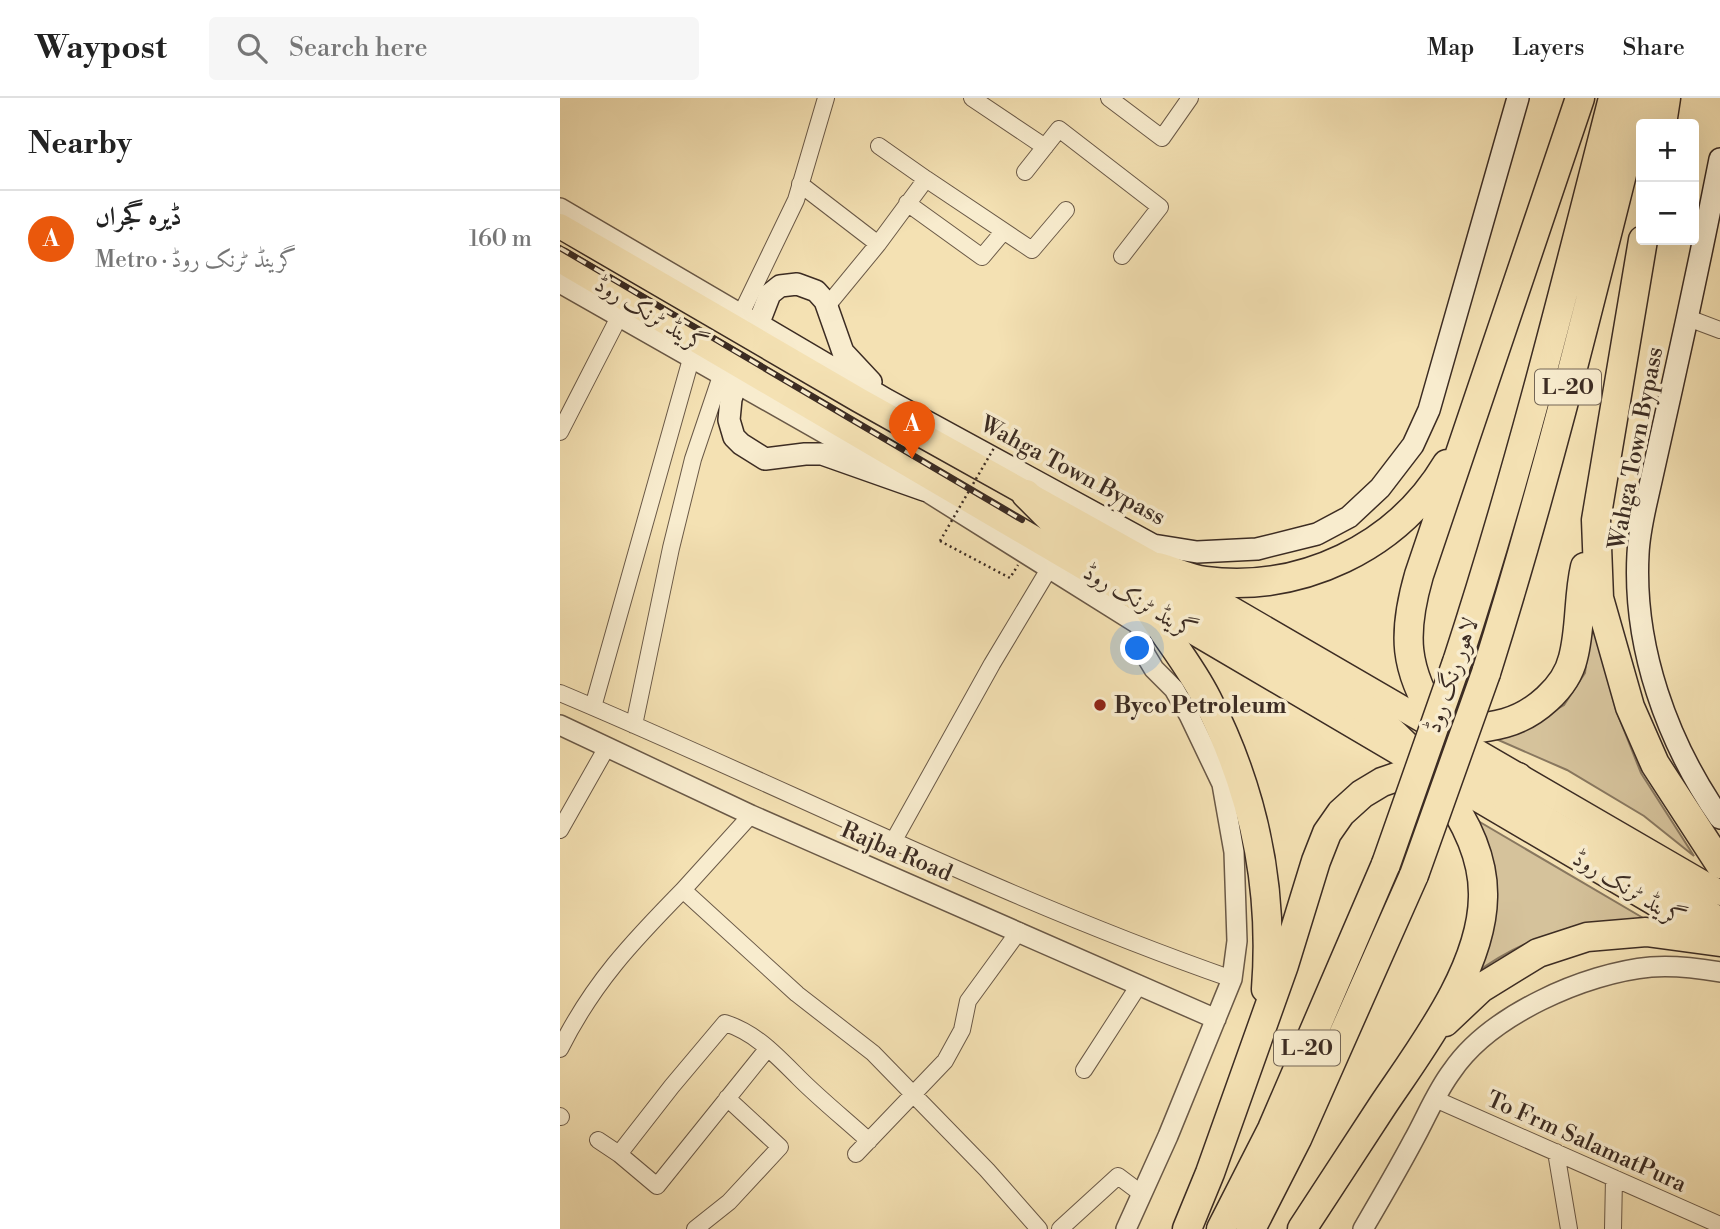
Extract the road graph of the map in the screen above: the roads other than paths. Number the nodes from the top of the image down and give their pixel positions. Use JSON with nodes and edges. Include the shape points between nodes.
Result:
{"nodes":[{"id":1,"x":825,"y":98,"type":"edge"},
{"id":2,"x":972,"y":98,"type":"edge"},
{"id":3,"x":1110,"y":98,"type":"edge"},
{"id":4,"x":1190,"y":98,"type":"edge"},
{"id":5,"x":1518,"y":98,"type":"edge"},
{"id":6,"x":1580,"y":98,"type":"edge"},
{"id":7,"x":1614,"y":98,"type":"edge"},
{"id":8,"x":1642,"y":98,"type":"edge"},
{"id":9,"x":1666,"y":98,"type":"edge"},
{"id":10,"x":1663,"y":119,"type":"edge"},
{"id":11,"x":879,"y":146,"type":"dead end"},
{"id":12,"x":1045,"y":147,"type":"junction"},
{"id":13,"x":1720,"y":159,"type":"edge"},
{"id":14,"x":1025,"y":172,"type":"dead end"},
{"id":15,"x":926,"y":179,"type":"junction"},
{"id":16,"x":800,"y":184,"type":"junction"},
{"id":17,"x":906,"y":203,"type":"junction"},
{"id":18,"x":560,"y":208,"type":"edge"},
{"id":19,"x":1066,"y":211,"type":"dead end"},
{"id":20,"x":560,"y":226,"type":"edge"},
{"id":21,"x":1003,"y":232,"type":"junction"},
{"id":22,"x":878,"y":244,"type":"junction"},
{"id":23,"x":1642,"y":245,"type":"edge"},
{"id":24,"x":1122,"y":256,"type":"dead end"},
{"id":25,"x":560,"y":260,"type":"edge"},
{"id":26,"x":560,"y":283,"type":"edge"},
{"id":27,"x":827,"y":306,"type":"junction"},
{"id":28,"x":620,"y":317,"type":"junction"},
{"id":29,"x":1688,"y":318,"type":"junction"},
{"id":30,"x":751,"y":323,"type":"junction"},
{"id":31,"x":1720,"y":330,"type":"edge"},
{"id":32,"x":691,"y":359,"type":"junction"},
{"id":33,"x":732,"y":378,"type":"junction"},
{"id":34,"x":887,"y":400,"type":"junction"},
{"id":35,"x":560,"y":432,"type":"edge"},
{"id":36,"x":1465,"y":434,"type":"junction"},
{"id":37,"x":924,"y":490,"type":"junction"},
{"id":38,"x":1026,"y":494,"type":"junction"},
{"id":39,"x":1596,"y":520,"type":"junction"},
{"id":40,"x":1156,"y":556,"type":"junction"},
{"id":41,"x":1049,"y":569,"type":"junction"},
{"id":42,"x":1143,"y":615,"type":"junction"},
{"id":43,"x":560,"y":693,"type":"edge"},
{"id":44,"x":593,"y":707,"type":"junction"},
{"id":45,"x":634,"y":724,"type":"junction"},
{"id":46,"x":560,"y":725,"type":"edge"},
{"id":47,"x":1362,"y":729,"type":"junction"},
{"id":48,"x":1395,"y":733,"type":"junction"},
{"id":49,"x":1445,"y":733,"type":"junction"},
{"id":50,"x":607,"y":747,"type":"junction"},
{"id":51,"x":1430,"y":770,"type":"junction"},
{"id":52,"x":1474,"y":770,"type":"junction"},
{"id":53,"x":1518,"y":777,"type":"junction"},
{"id":54,"x":751,"y":815,"type":"junction"},
{"id":55,"x":1720,"y":818,"type":"edge"},
{"id":56,"x":560,"y":830,"type":"edge"},
{"id":57,"x":894,"y":840,"type":"junction"},
{"id":58,"x":1720,"y":864,"type":"edge"},
{"id":59,"x":683,"y":890,"type":"junction"},
{"id":60,"x":1720,"y":893,"type":"edge"},
{"id":61,"x":1720,"y":922,"type":"edge"},
{"id":62,"x":1019,"y":931,"type":"junction"},
{"id":63,"x":1720,"y":942,"type":"edge"},
{"id":64,"x":1720,"y":972,"type":"edge"},
{"id":65,"x":1232,"y":979,"type":"junction"},
{"id":66,"x":1139,"y":985,"type":"junction"},
{"id":67,"x":1216,"y":1019,"type":"junction"},
{"id":68,"x":1264,"y":1019,"type":"junction"},
{"id":69,"x":1430,"y":1035,"type":"junction"},
{"id":70,"x":768,"y":1048,"type":"junction"},
{"id":71,"x":560,"y":1049,"type":"edge"},
{"id":72,"x":1084,"y":1070,"type":"dead end"},
{"id":73,"x":912,"y":1093,"type":"junction"},
{"id":74,"x":727,"y":1098,"type":"junction"},
{"id":75,"x":1435,"y":1099,"type":"junction"},
{"id":76,"x":598,"y":1140,"type":"dead end"},
{"id":77,"x":869,"y":1141,"type":"junction"},
{"id":78,"x":1556,"y":1152,"type":"junction"},
{"id":79,"x":620,"y":1154,"type":"junction"},
{"id":80,"x":856,"y":1154,"type":"dead end"},
{"id":81,"x":1614,"y":1178,"type":"junction"},
{"id":82,"x":1143,"y":1194,"type":"junction"},
{"id":83,"x":1720,"y":1225,"type":"edge"},
{"id":84,"x":695,"y":1229,"type":"edge"},
{"id":85,"x":1039,"y":1229,"type":"edge"},
{"id":86,"x":1060,"y":1229,"type":"edge"},
{"id":87,"x":1126,"y":1229,"type":"edge"},
{"id":88,"x":1187,"y":1229,"type":"edge"},
{"id":89,"x":1222,"y":1229,"type":"edge"},
{"id":90,"x":1251,"y":1229,"type":"edge"},
{"id":91,"x":1302,"y":1229,"type":"edge"},
{"id":92,"x":1363,"y":1229,"type":"edge"},
{"id":93,"x":1569,"y":1229,"type":"edge"},
{"id":94,"x":1613,"y":1229,"type":"edge"}],
"edges":[{"from":1,"to":16,"type":"street"},
{"from":2,"to":12,"type":"street"},
{"from":3,"to":4,"type":"street","via":[[1162,138]]},
{"from":5,"to":40,"type":"main road","name":"Wahga Town Bypass","via":[[1429,410],[1413,445],[1380,488],[1349,517],[1317,534],[1257,550]]},
{"from":6,"to":36,"type":"highway"},
{"from":7,"to":89,"type":"highway","name":"لاہور رنگ روڈ","number":"L-20","bridge":true,"via":[[1543,375],[1457,662],[1386,863],[1272,1129]]},
{"from":8,"to":90,"type":"highway","name":"لاہور رنگ روڈ","number":"L-20","bridge":true,"via":[[1563,406],[1486,673],[1414,875],[1297,1139]]},
{"from":9,"to":10,"type":"highway"},
{"from":11,"to":15,"type":"street"},
{"from":12,"to":14,"type":"street"},
{"from":12,"to":24,"type":"street","via":[[1059,129],[1160,207]]},
{"from":13,"to":29,"type":"main road","name":"Wahga Town Bypass"},
{"from":15,"to":17,"type":"street"},
{"from":15,"to":21,"type":"street"},
{"from":16,"to":22,"type":"street"},
{"from":16,"to":30,"type":"street"},
{"from":17,"to":21,"type":"street","via":[[982,257]]},
{"from":17,"to":22,"type":"street"},
{"from":18,"to":30,"type":"street"},
{"from":19,"to":21,"type":"street","via":[[1032,250]]},
{"from":20,"to":38,"type":"main road","name":"گرینڈ ٹرنک روڈ"},
{"from":22,"to":27,"type":"street"},
{"from":23,"to":39,"type":"highway"},
{"from":25,"to":42,"type":"main road","name":"گرینڈ ٹرنک روڈ"},
{"from":26,"to":28,"type":"street"},
{"from":27,"to":30,"type":"main road","via":[[816,291],[797,284],[780,286]]},
{"from":27,"to":34,"type":"main road","via":[[843,352]]},
{"from":28,"to":32,"type":"street"},
{"from":28,"to":35,"type":"street"},
{"from":29,"to":31,"type":"street"},
{"from":29,"to":55,"type":"main road","name":"Wahga Town Bypass","via":[[1645,510],[1638,552],[1639,587],[1645,648],[1660,699],[1681,751]]},
{"from":30,"to":34,"type":"main road","name":"Wahga Town Bypass"},
{"from":32,"to":33,"type":"street"},
{"from":32,"to":44,"type":"street"},
{"from":33,"to":37,"type":"street"},
{"from":33,"to":37,"type":"main road","via":[[731,428],[752,453],[765,459],[822,454]]},
{"from":33,"to":45,"type":"street","via":[[693,459]]},
{"from":34,"to":40,"type":"main road","name":"Wahga Town Bypass"},
{"from":36,"to":40,"type":"highway","via":[[1426,495],[1394,527],[1325,568],[1245,583],[1202,580]]},
{"from":36,"to":49,"type":"highway","via":[[1409,607],[1407,634],[1412,670]]},
{"from":37,"to":41,"type":"street"},
{"from":38,"to":40,"type":"main road","name":"گرینڈ ٹرنک روڈ","via":[[1125,550]]},
{"from":38,"to":48,"type":"highway","via":[[1065,533],[1353,700]]},
{"from":39,"to":49,"type":"highway","via":[[1583,577],[1573,660],[1566,677],[1548,699],[1507,723]]},
{"from":39,"to":58,"type":"highway","via":[[1599,598],[1630,708],[1655,764]]},
{"from":40,"to":49,"type":"main road","name":"گرینڈ ٹرنک روڈ"},
{"from":41,"to":42,"type":"street"},
{"from":41,"to":57,"type":"street"},
{"from":42,"to":47,"type":"main road","name":"گرینڈ ٹرنک روڈ"},
{"from":42,"to":65,"type":"street","via":[[1142,646],[1148,661],[1174,689],[1222,784],[1234,852],[1237,941]]},
{"from":42,"to":68,"type":"highway","via":[[1206,698],[1253,819],[1268,918]]},
{"from":43,"to":44,"type":"street"},
{"from":44,"to":45,"type":"street"},
{"from":45,"to":57,"type":"street"},
{"from":46,"to":50,"type":"street","name":"Rajba Road"},
{"from":47,"to":48,"type":"highway"},
{"from":47,"to":51,"type":"main road","name":"گرینڈ ٹرنک روڈ"},
{"from":48,"to":49,"type":"highway"},
{"from":48,"to":51,"type":"highway"},
{"from":49,"to":52,"type":"highway"},
{"from":49,"to":53,"type":"main road","name":"گرینڈ ٹرنک روڈ"},
{"from":50,"to":54,"type":"street","name":"Rajba Road"},
{"from":50,"to":56,"type":"street"},
{"from":51,"to":52,"type":"highway"},
{"from":51,"to":63,"type":"main road","name":"گرینڈ ٹرنک روڈ"},
{"from":51,"to":68,"type":"highway","via":[[1382,782],[1362,794],[1327,833]]},
{"from":51,"to":69,"type":"highway","via":[[1470,839],[1480,865],[1483,895],[1474,951]]},
{"from":52,"to":53,"type":"highway"},
{"from":52,"to":61,"type":"highway","via":[[1535,815]]},
{"from":53,"to":60,"type":"main road","name":"گرینڈ ٹرنک روڈ"},
{"from":54,"to":59,"type":"street"},
{"from":54,"to":62,"type":"street","name":"Rajba Road"},
{"from":57,"to":65,"type":"street","via":[[1142,948]]},
{"from":59,"to":71,"type":"street","via":[[610,968]]},
{"from":59,"to":73,"type":"street"},
{"from":62,"to":66,"type":"street","name":"Rajba Road"},
{"from":62,"to":73,"type":"street","via":[[968,1001],[962,1030],[950,1053]]},
{"from":63,"to":69,"type":"highway","via":[[1646,932],[1587,937],[1538,953],[1481,988]]},
{"from":64,"to":75,"type":"street","via":[[1651,967],[1556,994],[1488,1034],[1452,1070]]},
{"from":65,"to":67,"type":"street"},
{"from":66,"to":67,"type":"street","name":"Rajba Road"},
{"from":66,"to":72,"type":"street"},
{"from":67,"to":82,"type":"street"},
{"from":68,"to":88,"type":"highway"},
{"from":69,"to":91,"type":"highway"},
{"from":70,"to":74,"type":"street"},
{"from":70,"to":77,"type":"street"},
{"from":70,"to":79,"type":"street","via":[[744,1029],[725,1023]]},
{"from":73,"to":77,"type":"street"},
{"from":73,"to":85,"type":"street"},
{"from":74,"to":79,"type":"street","via":[[657,1186]]},
{"from":74,"to":84,"type":"street","via":[[780,1147],[729,1202]]},
{"from":75,"to":78,"type":"street","name":"To Frm SalamatPura"},
{"from":75,"to":92,"type":"street"},
{"from":76,"to":79,"type":"street"},
{"from":77,"to":80,"type":"street"},
{"from":78,"to":81,"type":"street","name":"To Frm SalamatPura"},
{"from":78,"to":93,"type":"street"},
{"from":81,"to":83,"type":"street","name":"To Frm SalamatPura"},
{"from":81,"to":94,"type":"street"},
{"from":82,"to":86,"type":"street","via":[[1118,1176]]},
{"from":82,"to":87,"type":"street"}]}
